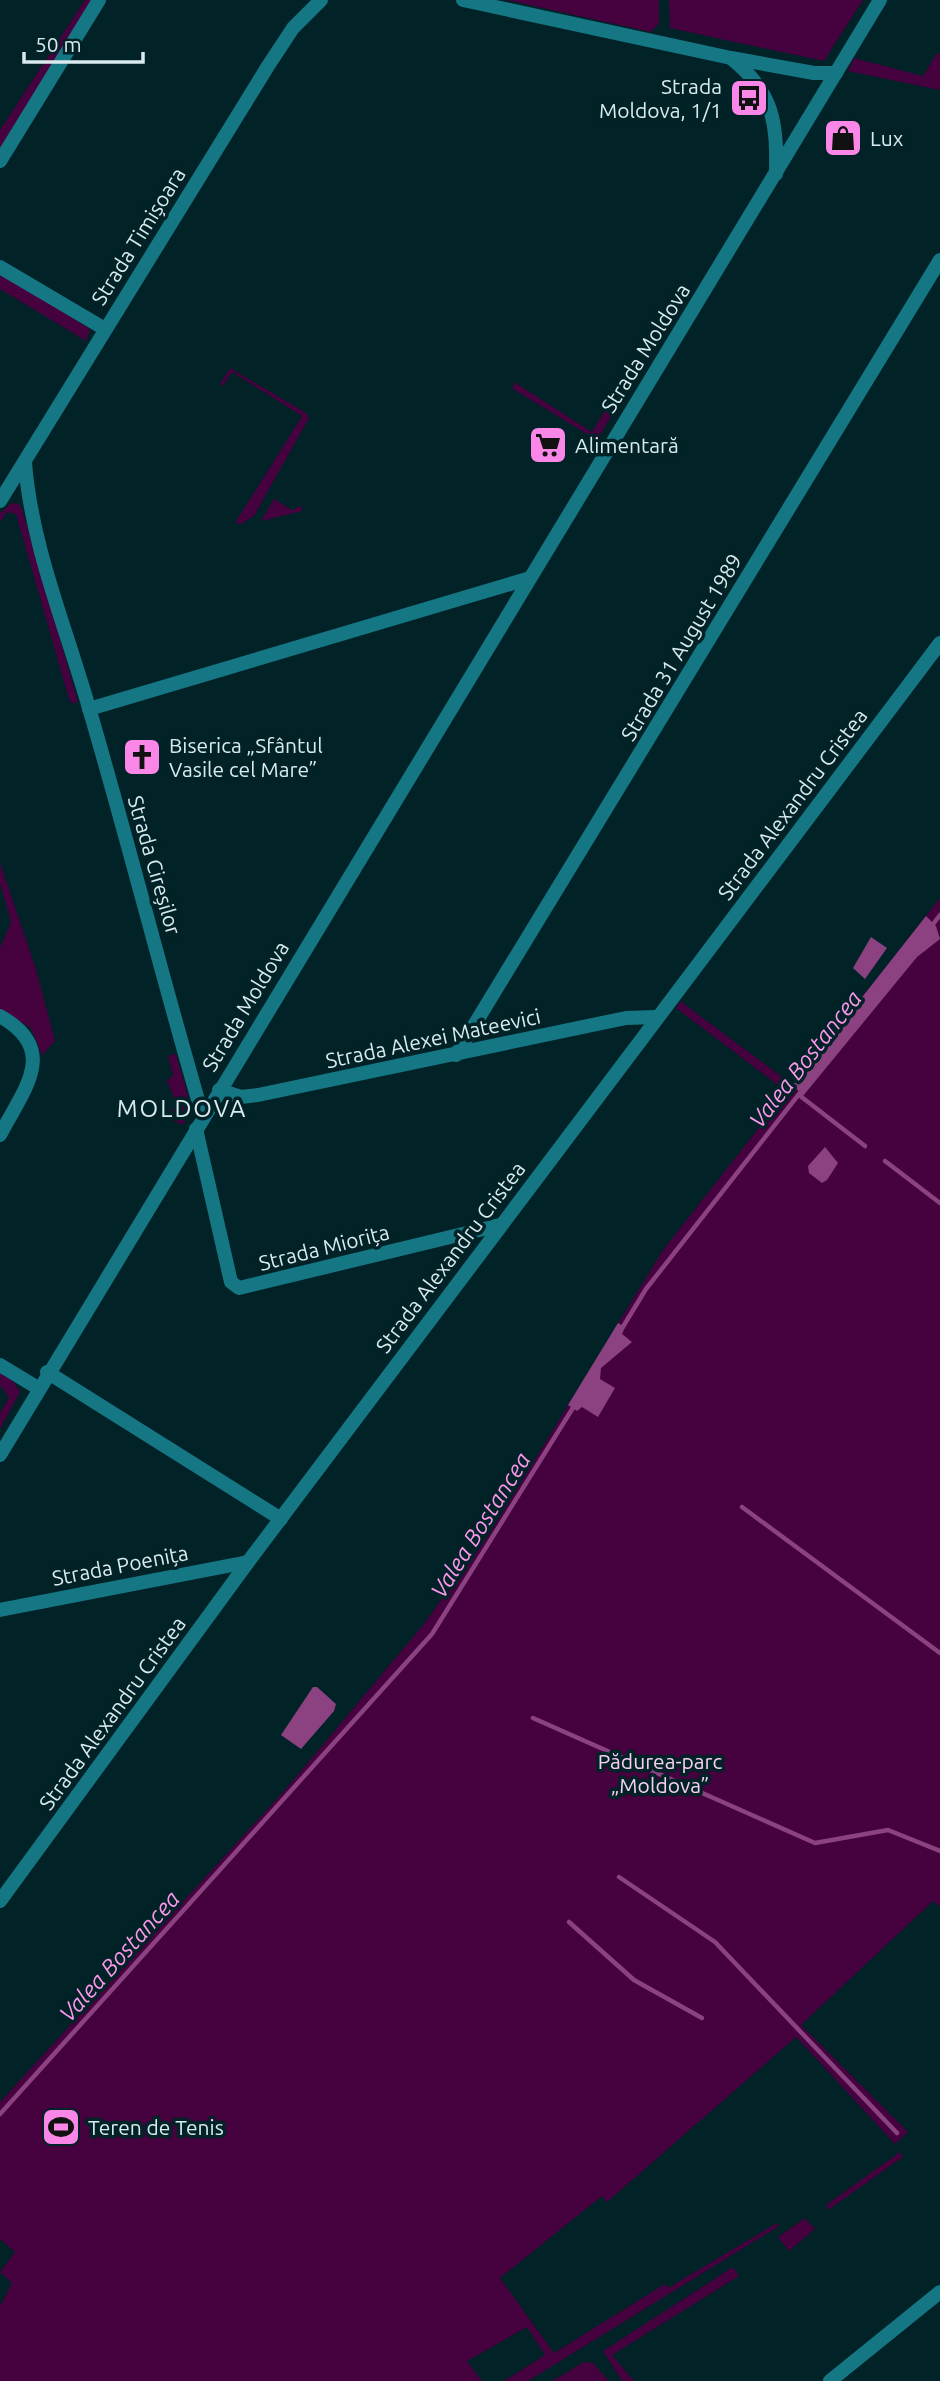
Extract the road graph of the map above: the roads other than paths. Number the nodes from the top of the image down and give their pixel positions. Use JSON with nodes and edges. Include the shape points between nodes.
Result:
{"nodes":[{"id":1,"x":99,"y":0,"type":"edge"},
{"id":2,"x":321,"y":0,"type":"edge"},
{"id":3,"x":463,"y":0,"type":"edge"},
{"id":4,"x":880,"y":0,"type":"edge"},
{"id":5,"x":731,"y":58,"type":"junction"},
{"id":6,"x":836,"y":74,"type":"junction"},
{"id":7,"x":0,"y":161,"type":"edge"},
{"id":8,"x":776,"y":174,"type":"junction"},
{"id":9,"x":940,"y":260,"type":"edge"},
{"id":10,"x":0,"y":267,"type":"edge"},
{"id":11,"x":105,"y":329,"type":"junction"},
{"id":12,"x":25,"y":462,"type":"junction"},
{"id":13,"x":0,"y":501,"type":"edge"},
{"id":14,"x":527,"y":579,"type":"junction"},
{"id":15,"x":940,"y":643,"type":"edge"},
{"id":16,"x":89,"y":709,"type":"junction"},
{"id":17,"x":0,"y":1016,"type":"edge"},
{"id":18,"x":656,"y":1017,"type":"junction"},
{"id":19,"x":456,"y":1055,"type":"junction"},
{"id":20,"x":219,"y":1090,"type":"junction"},
{"id":21,"x":200,"y":1123,"type":"junction"},
{"id":22,"x":0,"y":1136,"type":"edge"},
{"id":23,"x":500,"y":1225,"type":"junction"},
{"id":24,"x":0,"y":1365,"type":"edge"},
{"id":25,"x":47,"y":1372,"type":"junction"},
{"id":26,"x":38,"y":1388,"type":"junction"},
{"id":27,"x":0,"y":1455,"type":"edge"},
{"id":28,"x":281,"y":1519,"type":"junction"},
{"id":29,"x":248,"y":1562,"type":"junction"},
{"id":30,"x":0,"y":1610,"type":"edge"},
{"id":31,"x":0,"y":1901,"type":"edge"},
{"id":32,"x":940,"y":2292,"type":"edge"},
{"id":33,"x":830,"y":2381,"type":"edge"}],
"edges":[{"from":1,"to":7,"type":"street"},
{"from":2,"to":11,"type":"street","name":"Strada Timișoara","via":[[293,28]]},
{"from":3,"to":5,"type":"street"},
{"from":4,"to":6,"type":"street","name":"Strada Moldova"},
{"from":5,"to":6,"type":"street"},
{"from":5,"to":8,"type":"street","via":[[752,75],[773,115]]},
{"from":6,"to":8,"type":"street","name":"Strada Moldova"},
{"from":8,"to":14,"type":"street","name":"Strada Moldova"},
{"from":9,"to":19,"type":"street","name":"Strada 31 August 1989"},
{"from":10,"to":11,"type":"street"},
{"from":11,"to":12,"type":"street","name":"Strada Timișoara"},
{"from":12,"to":13,"type":"street","name":"Strada Timișoara"},
{"from":12,"to":16,"type":"street","name":"Strada Cireșilor","via":[[36,533]]},
{"from":14,"to":16,"type":"street"},
{"from":14,"to":20,"type":"street","name":"Strada Moldova"},
{"from":15,"to":18,"type":"street","name":"Strada Alexandru Cristea"},
{"from":16,"to":21,"type":"street","name":"Strada Cireșilor"},
{"from":17,"to":22,"type":"street","via":[[22,1029],[33,1049],[28,1080]]},
{"from":18,"to":19,"type":"street","name":"Strada Alexei Mateevici","via":[[626,1018]]},
{"from":18,"to":23,"type":"street","name":"Strada Alexandru Cristea"},
{"from":19,"to":20,"type":"street","name":"Strada Alexei Mateevici","via":[[258,1095],[241,1097]]},
{"from":20,"to":21,"type":"street","name":"Strada Moldova"},
{"from":21,"to":23,"type":"street","name":"Strada Miorița","via":[[231,1282],[239,1288]]},
{"from":21,"to":25,"type":"street","name":"Strada Moldova"},
{"from":23,"to":28,"type":"street","name":"Strada Alexandru Cristea"},
{"from":24,"to":26,"type":"street"},
{"from":25,"to":26,"type":"street","name":"Strada Moldova"},
{"from":25,"to":28,"type":"street"},
{"from":26,"to":27,"type":"street","name":"Strada Moldova"},
{"from":28,"to":29,"type":"street","name":"Strada Alexandru Cristea"},
{"from":29,"to":30,"type":"street","name":"Strada Poenița"},
{"from":29,"to":31,"type":"street","name":"Strada Alexandru Cristea"},
{"from":32,"to":33,"type":"street"}]}
